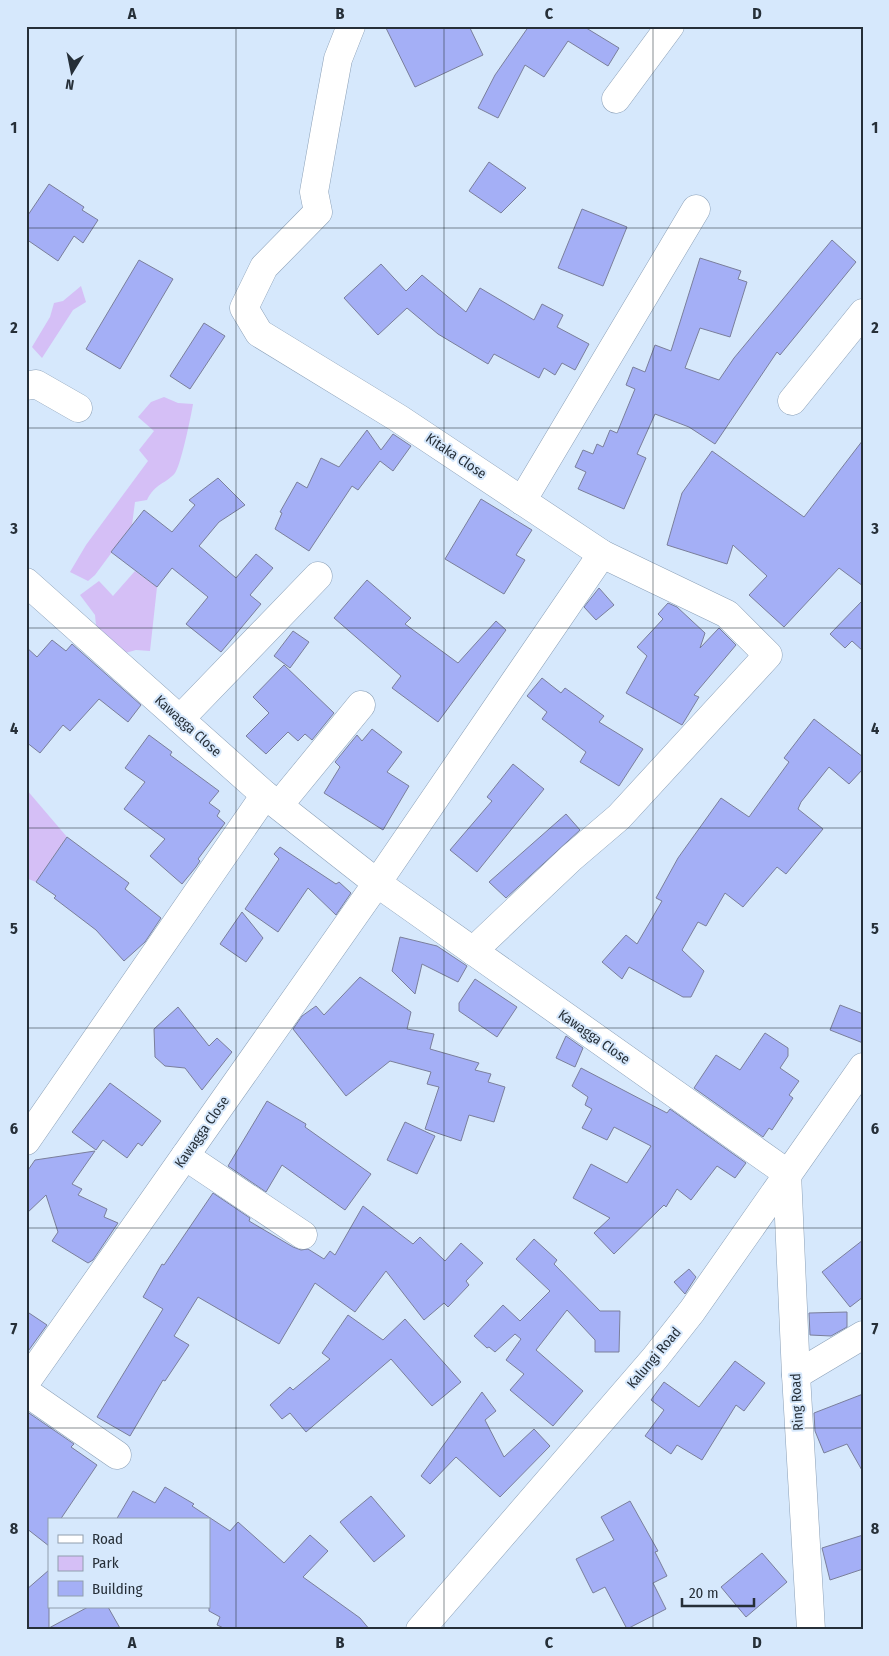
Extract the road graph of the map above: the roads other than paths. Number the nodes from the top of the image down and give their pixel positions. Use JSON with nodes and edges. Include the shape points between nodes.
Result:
{"nodes":[{"id":1,"x":351,"y":26,"type":"edge"},
{"id":2,"x":670,"y":26,"type":"edge"},
{"id":3,"x":616,"y":99,"type":"dead end"},
{"id":4,"x":696,"y":209,"type":"dead end"},
{"id":5,"x":863,"y":313,"type":"edge"},
{"id":6,"x":26,"y":386,"type":"edge"},
{"id":7,"x":792,"y":401,"type":"dead end"},
{"id":8,"x":78,"y":408,"type":"dead end"},
{"id":9,"x":522,"y":501,"type":"junction"},
{"id":10,"x":602,"y":554,"type":"junction"},
{"id":11,"x":318,"y":576,"type":"dead end"},
{"id":12,"x":26,"y":582,"type":"edge"},
{"id":13,"x":361,"y":705,"type":"dead end"},
{"id":14,"x":180,"y":719,"type":"junction"},
{"id":15,"x":272,"y":800,"type":"junction"},
{"id":16,"x":377,"y":883,"type":"junction"},
{"id":17,"x":473,"y":951,"type":"junction"},
{"id":18,"x":863,"y":1067,"type":"edge"},
{"id":19,"x":26,"y":1141,"type":"edge"},
{"id":20,"x":185,"y":1156,"type":"junction"},
{"id":21,"x":787,"y":1173,"type":"junction"},
{"id":22,"x":303,"y":1235,"type":"dead end"},
{"id":23,"x":863,"y":1335,"type":"edge"},
{"id":24,"x":796,"y":1375,"type":"junction"},
{"id":25,"x":26,"y":1382,"type":"edge"},
{"id":26,"x":26,"y":1392,"type":"edge"},
{"id":27,"x":117,"y":1455,"type":"dead end"},
{"id":28,"x":811,"y":1629,"type":"edge"},
{"id":29,"x":420,"y":1630,"type":"edge"}],
"edges":[{"from":1,"to":9,"type":"street","name":"Kitaka Close","via":[[338,59],[326,124],[314,192],[318,212],[264,267],[244,308],[259,333],[398,418]]},
{"from":2,"to":3,"type":"street"},
{"from":4,"to":9,"type":"street"},
{"from":5,"to":7,"type":"street"},
{"from":6,"to":8,"type":"street","via":[[36,384]]},
{"from":9,"to":10,"type":"street","name":"Kitaka Close"},
{"from":10,"to":16,"type":"street"},
{"from":10,"to":17,"type":"street","name":"Kitaka Close","via":[[727,614],[768,655],[619,817]]},
{"from":11,"to":14,"type":"street"},
{"from":12,"to":14,"type":"street","name":"Kawagga Close"},
{"from":13,"to":15,"type":"street"},
{"from":14,"to":15,"type":"street","name":"Kawagga Close"},
{"from":15,"to":16,"type":"street","name":"Kawagga Close"},
{"from":15,"to":19,"type":"street"},
{"from":16,"to":17,"type":"street","name":"Kawagga Close"},
{"from":16,"to":20,"type":"street","name":"Kawagga Close"},
{"from":17,"to":21,"type":"street","name":"Kawagga Close"},
{"from":18,"to":21,"type":"street","name":"Kalungi Road"},
{"from":20,"to":22,"type":"street"},
{"from":20,"to":25,"type":"street","name":"Kawagga Close"},
{"from":21,"to":24,"type":"street","name":"Ring Road"},
{"from":21,"to":29,"type":"street","name":"Kalungi Road","via":[[665,1345]]},
{"from":23,"to":24,"type":"street"},
{"from":24,"to":28,"type":"street","name":"Ring Road"},
{"from":26,"to":27,"type":"street"}]}
